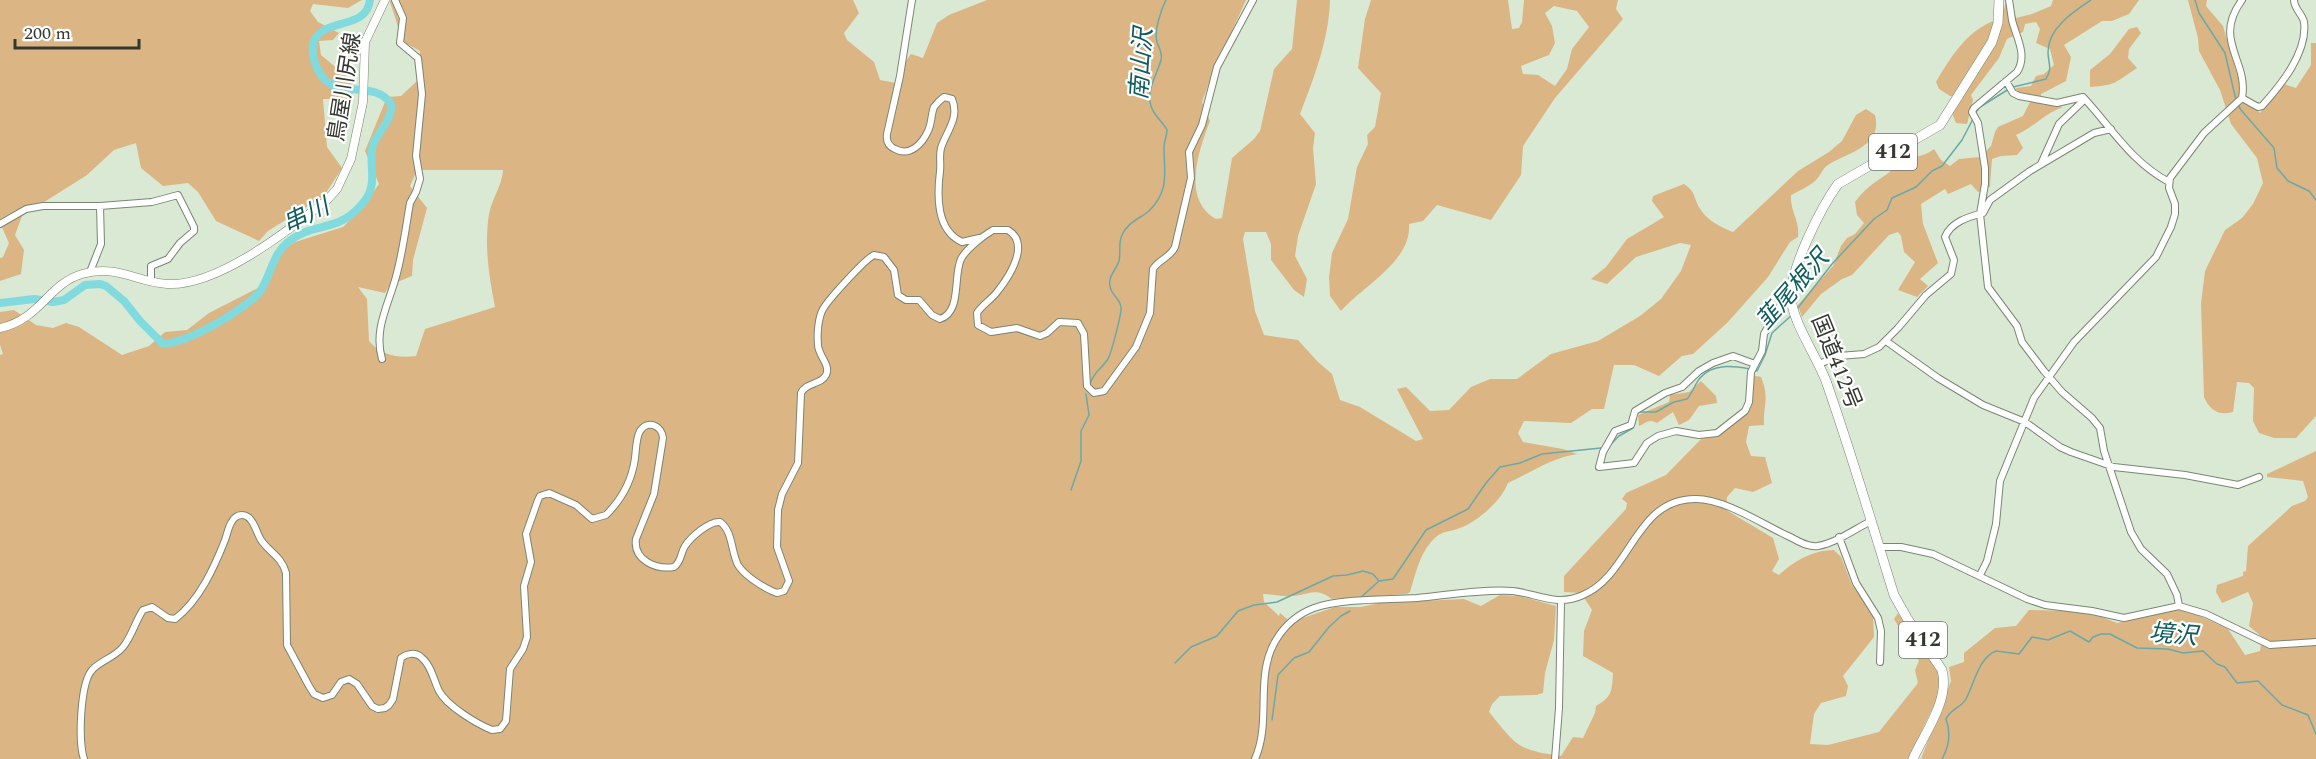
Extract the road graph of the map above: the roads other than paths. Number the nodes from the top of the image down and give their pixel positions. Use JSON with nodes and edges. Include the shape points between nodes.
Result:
{"nodes":[{"id":1,"x":385,"y":0,"type":"edge"},
{"id":2,"x":395,"y":0,"type":"edge"},
{"id":3,"x":912,"y":0,"type":"edge"},
{"id":4,"x":1253,"y":0,"type":"edge"},
{"id":5,"x":2000,"y":0,"type":"edge"},
{"id":6,"x":2010,"y":0,"type":"edge"},
{"id":7,"x":2242,"y":0,"type":"edge"},
{"id":8,"x":2294,"y":0,"type":"edge"},
{"id":9,"x":2009,"y":86,"type":"junction"},
{"id":10,"x":2085,"y":99,"type":"junction"},
{"id":11,"x":2241,"y":100,"type":"junction"},
{"id":12,"x":2111,"y":129,"type":"junction"},
{"id":13,"x":2041,"y":164,"type":"junction"},
{"id":14,"x":2169,"y":182,"type":"junction"},
{"id":15,"x":100,"y":206,"type":"junction"},
{"id":16,"x":1980,"y":214,"type":"junction"},
{"id":17,"x":0,"y":224,"type":"edge"},
{"id":18,"x":985,"y":236,"type":"junction"},
{"id":19,"x":90,"y":272,"type":"junction"},
{"id":20,"x":151,"y":280,"type":"junction"},
{"id":21,"x":1792,"y":301,"type":"junction"},
{"id":22,"x":0,"y":328,"type":"edge"},
{"id":23,"x":1886,"y":341,"type":"junction"},
{"id":24,"x":382,"y":359,"type":"dead end"},
{"id":25,"x":1755,"y":364,"type":"junction"},
{"id":26,"x":1819,"y":364,"type":"junction"},
{"id":27,"x":2049,"y":378,"type":"junction"},
{"id":28,"x":2025,"y":422,"type":"junction"},
{"id":29,"x":2109,"y":465,"type":"junction"},
{"id":30,"x":2259,"y":477,"type":"dead end"},
{"id":31,"x":1871,"y":521,"type":"junction"},
{"id":32,"x":1839,"y":537,"type":"junction"},
{"id":33,"x":1880,"y":547,"type":"junction"},
{"id":34,"x":1980,"y":575,"type":"junction"},
{"id":35,"x":1561,"y":601,"type":"junction"},
{"id":36,"x":2180,"y":606,"type":"junction"},
{"id":37,"x":2316,"y":642,"type":"edge"},
{"id":38,"x":1880,"y":662,"type":"dead end"},
{"id":39,"x":84,"y":759,"type":"edge"},
{"id":40,"x":1255,"y":759,"type":"edge"},
{"id":41,"x":1555,"y":759,"type":"edge"},
{"id":42,"x":1913,"y":759,"type":"edge"}],
"edges":[{"from":1,"to":20,"type":"main road","name":"鳥屋川尻線","via":[[365,42],[364,95],[351,159],[337,189],[250,256],[186,283]]},
{"from":2,"to":24,"type":"street","via":[[403,18],[400,43],[418,58],[419,64],[422,94],[416,156],[420,179],[410,203],[395,281],[380,328]]},
{"from":3,"to":18,"type":"street","via":[[887,142],[901,152],[914,149],[928,132],[936,104],[945,97],[952,99],[953,120],[940,153],[939,206],[946,230],[959,241]]},
{"from":4,"to":18,"type":"street","via":[[1213,79],[1202,125],[1188,155],[1191,178],[1173,251],[1153,269],[1152,307],[1136,347],[1107,389],[1098,393],[1087,386],[1084,334],[1078,323],[1059,322],[1040,336],[1017,328],[991,332],[978,325],[977,313],[1002,285],[1019,248],[1016,236],[1008,230],[993,230]]},
{"from":5,"to":21,"type":"highway","name":"国道412号","number":"412","via":[[1992,42],[1940,124],[1848,177],[1830,195],[1794,271]]},
{"from":6,"to":9,"type":"street","via":[[2021,63]]},
{"from":7,"to":11,"type":"street","via":[[2229,27],[2242,83]]},
{"from":8,"to":11,"type":"street","via":[[2304,21],[2298,58],[2262,106]]},
{"from":9,"to":10,"type":"street","via":[[2019,96],[2057,103]]},
{"from":9,"to":16,"type":"street","via":[[1974,108],[1972,114],[1977,121],[1985,168]]},
{"from":10,"to":12,"type":"street"},
{"from":10,"to":13,"type":"street","via":[[2059,124]]},
{"from":11,"to":14,"type":"street","via":[[2204,133]]},
{"from":12,"to":13,"type":"street","via":[[2094,133]]},
{"from":12,"to":14,"type":"street","via":[[2144,167]]},
{"from":13,"to":16,"type":"street","via":[[1995,196]]},
{"from":14,"to":27,"type":"street","via":[[2175,214],[2160,250],[2074,342]]},
{"from":15,"to":17,"type":"street","via":[[32,207]]},
{"from":15,"to":19,"type":"street","via":[[101,244]]},
{"from":15,"to":20,"type":"street","via":[[152,202],[178,195],[194,231],[168,259],[151,266]]},
{"from":16,"to":23,"type":"street","via":[[1950,228],[1945,237],[1954,260],[1951,274],[1926,295]]},
{"from":16,"to":27,"type":"street","via":[[1988,287]]},
{"from":18,"to":39,"type":"street","via":[[962,258],[952,308],[944,318],[934,317],[919,300],[900,297],[893,268],[878,255],[868,258],[823,309],[818,345],[827,373],[801,393],[798,463],[778,504],[777,547],[789,581],[781,592],[767,589],[742,571],[727,529],[720,522],[710,524],[688,543],[674,567],[655,566],[639,554],[636,539],[654,494],[663,438],[657,426],[649,425],[638,438],[630,481],[606,515],[592,519],[576,505],[549,493],[540,496],[526,537],[531,562],[524,586],[527,637],[510,669],[507,721],[500,729],[492,730],[447,701],[423,658],[416,654],[401,658],[393,699],[387,707],[372,706],[349,679],[340,682],[329,697],[316,696],[287,645],[284,565],[260,538],[251,520],[239,515],[231,521],[201,589],[182,614],[175,619],[152,607],[143,610],[124,646],[90,673],[84,686]]},
{"from":19,"to":20,"type":"main road","name":"鳥屋川尻線","via":[[117,272]]},
{"from":19,"to":22,"type":"main road","name":"鳥屋川尻線","via":[[62,284],[16,325]]},
{"from":21,"to":25,"type":"street","via":[[1780,306],[1774,316]]},
{"from":21,"to":26,"type":"highway","name":"国道412号","number":"412"},
{"from":23,"to":26,"type":"street","via":[[1864,354],[1839,356]]},
{"from":23,"to":28,"type":"street","via":[[1983,405]]},
{"from":25,"to":25,"type":"street","via":[[1745,411],[1717,434],[1676,431],[1658,436],[1647,443],[1634,463],[1599,467],[1606,444],[1615,431],[1631,425],[1635,411],[1682,387],[1713,363],[1733,356]]},
{"from":26,"to":31,"type":"highway","name":"国道412号","number":"412"},
{"from":27,"to":28,"type":"street","via":[[2034,398]]},
{"from":27,"to":29,"type":"street","via":[[2097,423]]},
{"from":28,"to":29,"type":"street","via":[[2065,450]]},
{"from":28,"to":34,"type":"street","via":[[2001,477],[1996,524]]},
{"from":29,"to":30,"type":"street","via":[[2238,485]]},
{"from":29,"to":36,"type":"street","via":[[2131,532],[2141,549],[2167,574]]},
{"from":31,"to":32,"type":"street"},
{"from":31,"to":33,"type":"highway","name":"国道412号","number":"412"},
{"from":32,"to":35,"type":"street","via":[[1812,546],[1723,504],[1683,500],[1669,504],[1651,517],[1597,588]]},
{"from":32,"to":38,"type":"street","via":[[1856,582],[1878,618]]},
{"from":33,"to":34,"type":"street","via":[[1928,552]]},
{"from":33,"to":42,"type":"highway","name":"国道412号","number":"412","via":[[1900,606],[1938,660],[1945,680],[1943,695]]},
{"from":34,"to":36,"type":"street","via":[[2036,602],[2121,618]]},
{"from":35,"to":40,"type":"street","via":[[1505,591],[1338,604],[1306,612],[1283,629],[1269,653],[1263,726]]},
{"from":35,"to":41,"type":"street"},
{"from":36,"to":37,"type":"street","via":[[2270,645]]}]}
